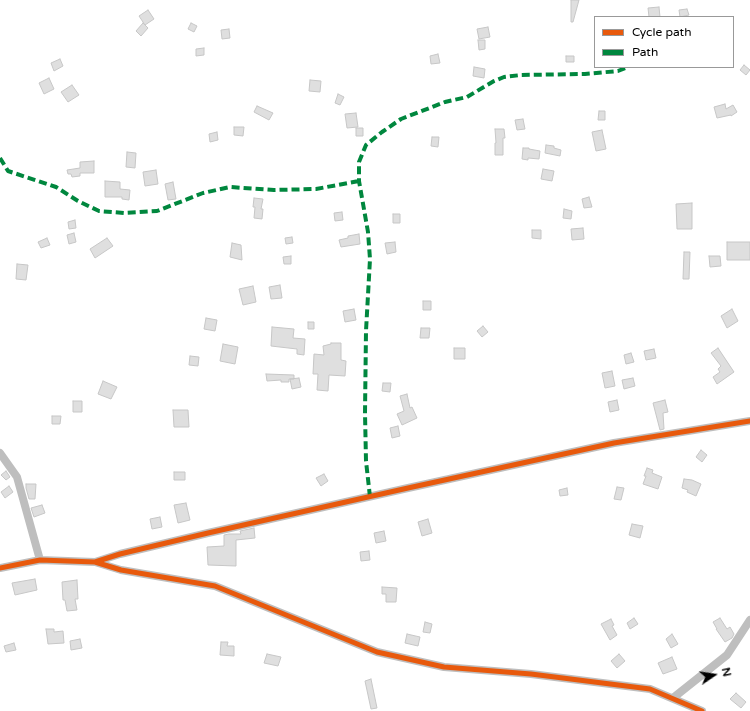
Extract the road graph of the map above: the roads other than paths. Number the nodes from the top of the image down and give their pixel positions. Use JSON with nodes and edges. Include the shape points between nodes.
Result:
{"nodes":[{"id":1,"x":750,"y":421,"type":"edge"},
{"id":2,"x":0,"y":453,"type":"edge"},
{"id":3,"x":40,"y":560,"type":"junction"},
{"id":4,"x":95,"y":562,"type":"junction"},
{"id":5,"x":0,"y":568,"type":"edge"},
{"id":6,"x":750,"y":620,"type":"edge"},
{"id":7,"x":673,"y":698,"type":"junction"},
{"id":8,"x":702,"y":711,"type":"edge"}],
"edges":[{"from":1,"to":4,"type":"street","via":[[614,443],[120,554]]},
{"from":2,"to":3,"type":"street","via":[[17,477]]},
{"from":3,"to":4,"type":"street"},
{"from":3,"to":5,"type":"street"},
{"from":4,"to":7,"type":"street","via":[[121,570],[215,586],[377,652],[444,667],[650,688]]},
{"from":6,"to":7,"type":"street","via":[[727,655]]},
{"from":7,"to":8,"type":"street"}]}
